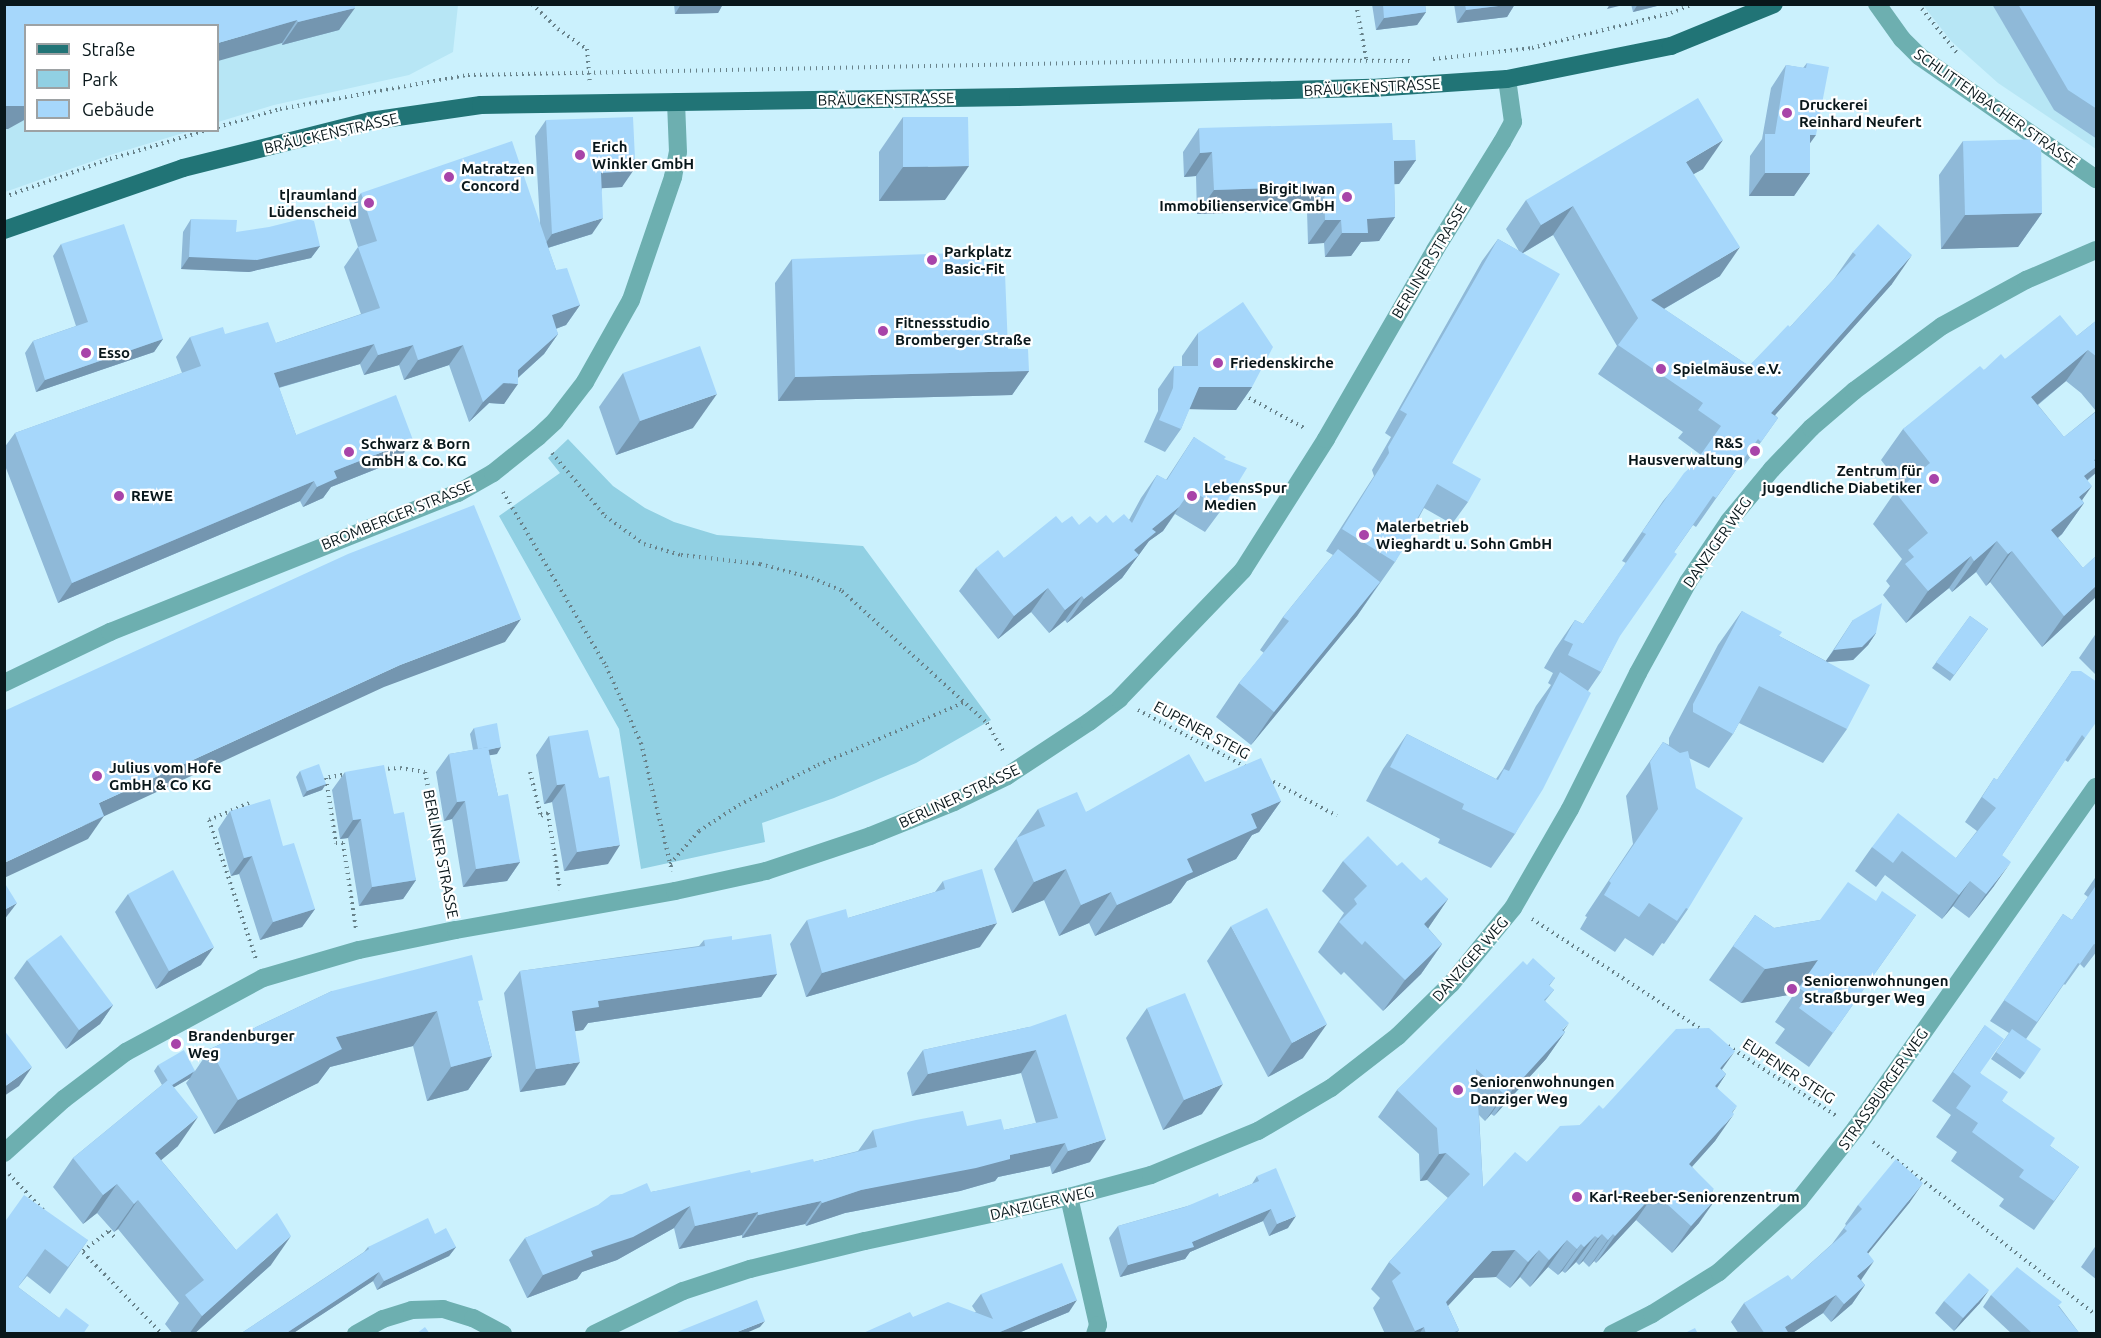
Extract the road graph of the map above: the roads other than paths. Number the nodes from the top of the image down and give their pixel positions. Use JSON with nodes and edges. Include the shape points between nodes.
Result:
{"nodes":[{"id":1,"x":1774,"y":4,"type":"edge"},
{"id":2,"x":1877,"y":4,"type":"edge"},
{"id":3,"x":1507,"y":79,"type":"junction"},
{"id":4,"x":676,"y":102,"type":"junction"},
{"id":5,"x":2097,"y":179,"type":"edge"},
{"id":6,"x":4,"y":230,"type":"edge"},
{"id":7,"x":2097,"y":250,"type":"edge"},
{"id":8,"x":4,"y":683,"type":"edge"},
{"id":9,"x":2097,"y":787,"type":"edge"},
{"id":10,"x":4,"y":1153,"type":"edge"},
{"id":11,"x":1069,"y":1197,"type":"junction"},
{"id":12,"x":356,"y":1334,"type":"edge"},
{"id":13,"x":503,"y":1334,"type":"edge"},
{"id":14,"x":594,"y":1334,"type":"edge"},
{"id":15,"x":1095,"y":1334,"type":"edge"},
{"id":16,"x":1612,"y":1334,"type":"edge"}],
"edges":[{"from":1,"to":3,"type":"main road","name":"BRÄUCKENSTRASSE","via":[[1671,46]]},
{"from":2,"to":5,"type":"street","name":"SCHLITTENBACHER STRASSE","via":[[1919,56]]},
{"from":3,"to":4,"type":"main road","name":"BRÄUCKENSTRASSE","via":[[1372,88],[1018,98]]},
{"from":3,"to":10,"type":"street","name":"BERLINER STRASSE","via":[[1513,122],[1326,439],[1243,570],[1119,699],[1015,772],[954,802],[766,871],[359,950],[263,978],[126,1052],[64,1099]]},
{"from":4,"to":6,"type":"main road","name":"BRÄUCKENSTRASSE","via":[[481,105],[370,121],[183,168]]},
{"from":4,"to":8,"type":"street","name":"BROMBERGER STRASSE","via":[[678,152],[673,177],[631,300],[585,382],[538,437],[492,473],[458,492],[110,632]]},
{"from":7,"to":11,"type":"street","name":"DANZIGER WEG","via":[[2026,280],[1942,326],[1854,391],[1772,469],[1688,582],[1570,809],[1513,908],[1451,984],[1398,1036],[1331,1088],[1258,1131],[1152,1175]]},
{"from":9,"to":16,"type":"street","name":"STRASSBURGER WEG","via":[[1856,1128],[1799,1200],[1719,1272]]},
{"from":11,"to":14,"type":"street","name":"DANZIGER WEG","via":[[750,1269],[682,1291]]},
{"from":11,"to":15,"type":"street","via":[[1098,1325]]},
{"from":12,"to":13,"type":"street","via":[[383,1319],[412,1310],[443,1309],[483,1322]]}]}
